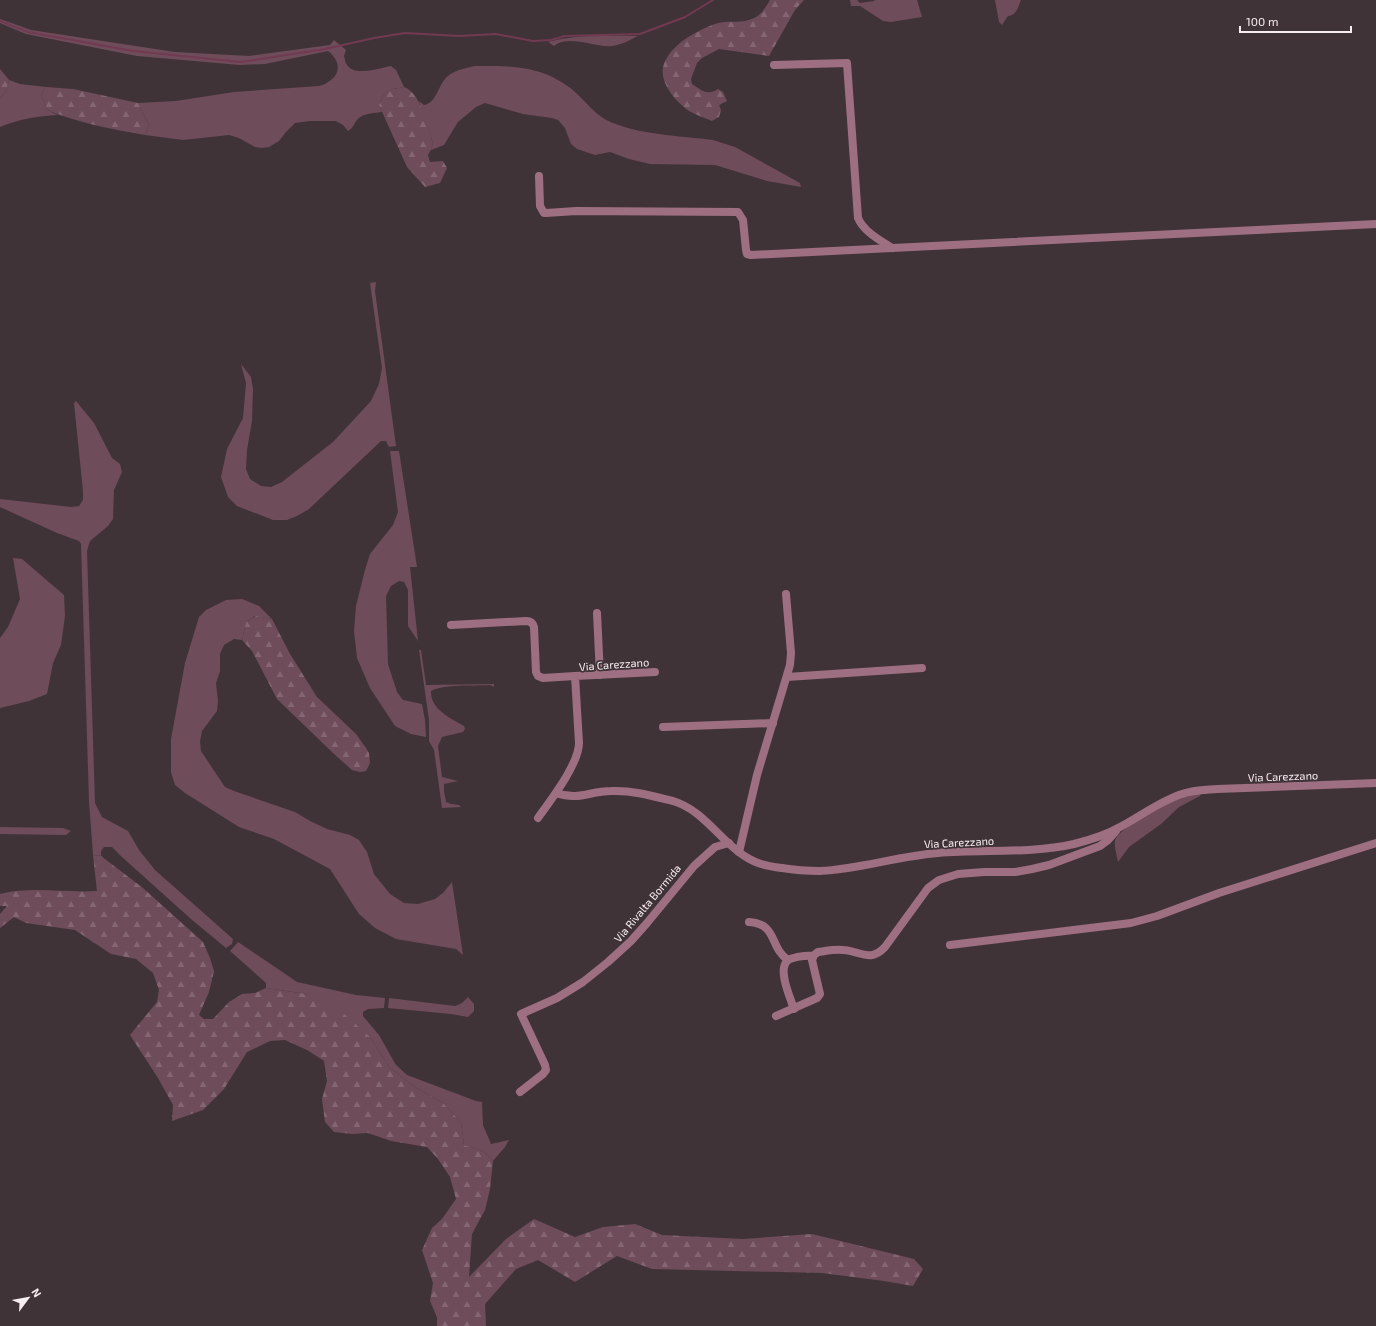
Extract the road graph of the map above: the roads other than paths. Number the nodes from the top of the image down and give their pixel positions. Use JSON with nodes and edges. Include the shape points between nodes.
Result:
{"nodes":[{"id":1,"x":774,"y":65,"type":"dead end"},
{"id":2,"x":539,"y":176,"type":"dead end"},
{"id":3,"x":1376,"y":224,"type":"edge"},
{"id":4,"x":892,"y":248,"type":"junction"},
{"id":5,"x":786,"y":594,"type":"dead end"},
{"id":6,"x":598,"y":613,"type":"dead end"},
{"id":7,"x":451,"y":625,"type":"dead end"},
{"id":8,"x":922,"y":668,"type":"dead end"},
{"id":9,"x":655,"y":672,"type":"dead end"},
{"id":10,"x":600,"y":675,"type":"junction"},
{"id":11,"x":575,"y":676,"type":"junction"},
{"id":12,"x":787,"y":677,"type":"junction"},
{"id":13,"x":773,"y":723,"type":"junction"},
{"id":14,"x":663,"y":727,"type":"dead end"},
{"id":15,"x":1376,"y":783,"type":"edge"},
{"id":16,"x":556,"y":793,"type":"junction"},
{"id":17,"x":538,"y":818,"type":"dead end"},
{"id":18,"x":1117,"y":829,"type":"junction"},
{"id":19,"x":729,"y":843,"type":"junction"},
{"id":20,"x":1376,"y":843,"type":"edge"},
{"id":21,"x":739,"y":852,"type":"junction"},
{"id":22,"x":750,"y":922,"type":"dead end"},
{"id":23,"x":950,"y":945,"type":"dead end"},
{"id":24,"x":813,"y":956,"type":"junction"},
{"id":25,"x":788,"y":960,"type":"junction"},
{"id":26,"x":794,"y":1009,"type":"junction"},
{"id":27,"x":776,"y":1016,"type":"dead end"},
{"id":28,"x":520,"y":1092,"type":"dead end"}],
"edges":[{"from":1,"to":4,"type":"street","via":[[847,62],[858,218],[870,233]]},
{"from":2,"to":4,"type":"street","via":[[540,206],[544,213],[736,212],[743,219],[745,249],[747,254],[751,255]]},
{"from":3,"to":4,"type":"street"},
{"from":5,"to":12,"type":"street","via":[[791,653]]},
{"from":6,"to":10,"type":"street"},
{"from":7,"to":11,"type":"street","via":[[530,622],[534,627],[538,676]]},
{"from":8,"to":12,"type":"street"},
{"from":9,"to":10,"type":"street","name":"Via Carezzano"},
{"from":10,"to":11,"type":"street","name":"Via Carezzano"},
{"from":11,"to":16,"type":"street","name":"Via Carezzano","via":[[579,751]]},
{"from":12,"to":13,"type":"street"},
{"from":13,"to":14,"type":"street"},
{"from":13,"to":21,"type":"street","via":[[757,775]]},
{"from":15,"to":18,"type":"street","name":"Via Carezzano","via":[[1190,792],[1164,802]]},
{"from":16,"to":17,"type":"street","name":"Via Carezzano"},
{"from":16,"to":19,"type":"street","name":"Via Carezzano","via":[[574,797],[616,791],[673,801],[695,812]]},
{"from":18,"to":21,"type":"street","name":"Via Carezzano","via":[[1084,841],[1048,848],[931,853],[826,870],[798,870],[763,865]]},
{"from":18,"to":24,"type":"street","via":[[1100,846],[1041,868],[1016,872],[958,874],[938,880],[928,888],[885,947],[874,955],[867,956],[850,950],[840,950],[818,952]]},
{"from":19,"to":21,"type":"street","name":"Via Carezzano"},
{"from":19,"to":28,"type":"street","name":"Via Rivalta Bormida","via":[[713,848],[694,866],[632,941],[608,962],[557,998],[521,1014],[546,1070]]},
{"from":20,"to":23,"type":"street","via":[[1219,892],[1146,920]]},
{"from":22,"to":25,"type":"street","via":[[769,930],[779,952]]},
{"from":24,"to":25,"type":"street"},
{"from":24,"to":26,"type":"street","via":[[820,994],[813,1001]]},
{"from":25,"to":26,"type":"street","via":[[783,969],[784,978]]},
{"from":26,"to":27,"type":"street"}]}
